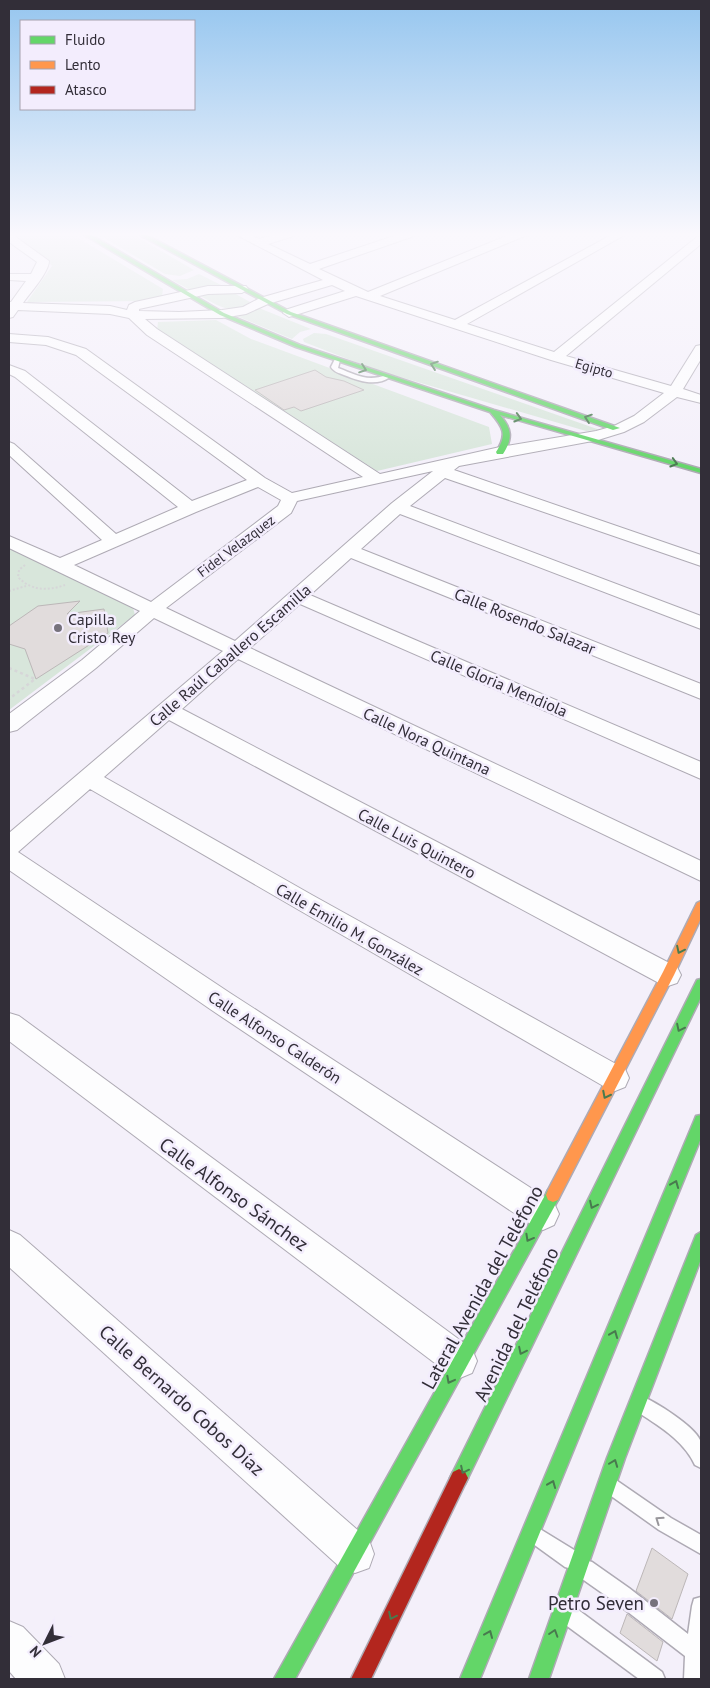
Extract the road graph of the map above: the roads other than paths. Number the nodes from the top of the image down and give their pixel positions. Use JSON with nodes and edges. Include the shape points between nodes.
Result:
{"nodes":[{"id":1,"x":135,"y":312,"type":"edge"},
{"id":2,"x":147,"y":312,"type":"edge"},
{"id":3,"x":218,"y":312,"type":"edge"},
{"id":4,"x":235,"y":312,"type":"edge"},
{"id":5,"x":285,"y":312,"type":"edge"},
{"id":6,"x":297,"y":312,"type":"edge"},
{"id":7,"x":416,"y":312,"type":"edge"},
{"id":8,"x":480,"y":312,"type":"edge"},
{"id":9,"x":612,"y":312,"type":"edge"},
{"id":10,"x":222,"y":314,"type":"junction"},
{"id":11,"x":289,"y":314,"type":"junction"},
{"id":12,"x":456,"y":325,"type":"junction"},
{"id":13,"x":331,"y":329,"type":"junction"},
{"id":14,"x":9,"y":338,"type":"edge"},
{"id":15,"x":298,"y":346,"type":"junction"},
{"id":16,"x":701,"y":352,"type":"edge"},
{"id":17,"x":556,"y":357,"type":"junction"},
{"id":18,"x":9,"y":369,"type":"edge"},
{"id":19,"x":674,"y":392,"type":"junction"},
{"id":20,"x":701,"y":399,"type":"edge"},
{"id":21,"x":492,"y":411,"type":"junction"},
{"id":22,"x":619,"y":429,"type":"junction"},
{"id":23,"x":637,"y":434,"type":"dead end"},
{"id":24,"x":585,"y":437,"type":"junction"},
{"id":25,"x":9,"y":447,"type":"edge"},
{"id":26,"x":500,"y":452,"type":"junction"},
{"id":27,"x":447,"y":468,"type":"junction"},
{"id":28,"x":701,"y":471,"type":"edge"},
{"id":29,"x":377,"y":479,"type":"junction"},
{"id":30,"x":259,"y":481,"type":"junction"},
{"id":31,"x":290,"y":498,"type":"junction"},
{"id":32,"x":398,"y":507,"type":"junction"},
{"id":33,"x":190,"y":508,"type":"junction"},
{"id":34,"x":9,"y":541,"type":"edge"},
{"id":35,"x":114,"y":542,"type":"junction"},
{"id":36,"x":350,"y":551,"type":"junction"},
{"id":37,"x":701,"y":561,"type":"edge"},
{"id":38,"x":60,"y":565,"type":"junction"},
{"id":39,"x":297,"y":596,"type":"junction"},
{"id":40,"x":152,"y":610,"type":"junction"},
{"id":41,"x":701,"y":623,"type":"edge"},
{"id":42,"x":236,"y":650,"type":"junction"},
{"id":43,"x":701,"y":692,"type":"edge"},
{"id":44,"x":167,"y":710,"type":"junction"},
{"id":45,"x":9,"y":725,"type":"edge"},
{"id":46,"x":701,"y":771,"type":"edge"},
{"id":47,"x":88,"y":777,"type":"junction"},
{"id":48,"x":9,"y":846,"type":"edge"},
{"id":49,"x":9,"y":858,"type":"edge"},
{"id":50,"x":701,"y":872,"type":"edge"},
{"id":51,"x":701,"y":906,"type":"edge"},
{"id":52,"x":668,"y":975,"type":"junction"},
{"id":53,"x":701,"y":984,"type":"edge"},
{"id":54,"x":9,"y":1025,"type":"edge"},
{"id":55,"x":614,"y":1078,"type":"junction"},
{"id":56,"x":701,"y":1121,"type":"edge"},
{"id":57,"x":543,"y":1214,"type":"junction"},
{"id":58,"x":701,"y":1240,"type":"edge"},
{"id":59,"x":9,"y":1246,"type":"edge"},
{"id":60,"x":689,"y":1288,"type":"edge"},
{"id":61,"x":460,"y":1361,"type":"junction"},
{"id":62,"x":638,"y":1401,"type":"junction"},
{"id":63,"x":701,"y":1459,"type":"edge"},
{"id":64,"x":606,"y":1482,"type":"junction"},
{"id":65,"x":532,"y":1533,"type":"junction"},
{"id":66,"x":701,"y":1544,"type":"edge"},
{"id":67,"x":355,"y":1554,"type":"junction"},
{"id":68,"x":577,"y":1564,"type":"junction"},
{"id":69,"x":701,"y":1606,"type":"edge"},
{"id":70,"x":562,"y":1610,"type":"junction"},
{"id":71,"x":9,"y":1641,"type":"edge"},
{"id":72,"x":695,"y":1652,"type":"junction"},
{"id":73,"x":44,"y":1679,"type":"edge"},
{"id":74,"x":284,"y":1679,"type":"edge"},
{"id":75,"x":361,"y":1679,"type":"edge"},
{"id":76,"x":470,"y":1679,"type":"edge"},
{"id":77,"x":539,"y":1679,"type":"edge"},
{"id":78,"x":655,"y":1679,"type":"edge"},
{"id":79,"x":694,"y":1679,"type":"edge"}],
"edges":[{"from":1,"to":29,"type":"street","via":[[152,332]]},
{"from":2,"to":10,"type":"street","via":[[179,316]]},
{"from":3,"to":10,"type":"main road"},
{"from":4,"to":10,"type":"street"},
{"from":5,"to":11,"type":"main road"},
{"from":6,"to":11,"type":"street"},
{"from":7,"to":12,"type":"street","name":"Egipto"},
{"from":8,"to":12,"type":"street"},
{"from":9,"to":17,"type":"street"},
{"from":10,"to":15,"type":"main road"},
{"from":11,"to":13,"type":"main road"},
{"from":12,"to":17,"type":"street","name":"Egipto"},
{"from":13,"to":15,"type":"main road","via":[[305,334],[300,337]]},
{"from":22,"to":13,"type":"main road","one_way":true},
{"from":14,"to":30,"type":"street","via":[[48,341],[81,352]]},
{"from":15,"to":21,"type":"main road"},
{"from":16,"to":19,"type":"street"},
{"from":17,"to":19,"type":"street","name":"Egipto"},
{"from":18,"to":33,"type":"street","via":[[20,374]]},
{"from":19,"to":20,"type":"street","name":"Egipto"},
{"from":19,"to":22,"type":"street","via":[[639,419]]},
{"from":21,"to":24,"type":"main road","one_way":true},
{"from":21,"to":26,"type":"main road","via":[[505,425],[508,435],[508,443]]},
{"from":22,"to":23,"type":"main road"},
{"from":22,"to":24,"type":"street"},
{"from":24,"to":26,"type":"street"},
{"from":24,"to":28,"type":"main road","one_way":true},
{"from":25,"to":35,"type":"street"},
{"from":26,"to":27,"type":"street"},
{"from":27,"to":29,"type":"street"},
{"from":27,"to":32,"type":"street","name":"Calle Raúl Caballero Escamilla"},
{"from":27,"to":37,"type":"street"},
{"from":29,"to":31,"type":"street"},
{"from":30,"to":31,"type":"street"},
{"from":30,"to":33,"type":"street"},
{"from":31,"to":40,"type":"street","name":"Fidel Velazquez","via":[[285,510]]},
{"from":32,"to":36,"type":"street","name":"Calle Raúl Caballero Escamilla"},
{"from":32,"to":41,"type":"street"},
{"from":33,"to":35,"type":"street"},
{"from":34,"to":38,"type":"street","name":"Calle Nora Quintana"},
{"from":35,"to":38,"type":"street"},
{"from":36,"to":39,"type":"street","name":"Calle Raúl Caballero Escamilla"},
{"from":36,"to":43,"type":"street","name":"Calle Rosendo Salazar"},
{"from":38,"to":40,"type":"street","name":"Calle Nora Quintana"},
{"from":39,"to":42,"type":"street","name":"Calle Raúl Caballero Escamilla"},
{"from":39,"to":46,"type":"street","name":"Calle Gloria Mendiola"},
{"from":40,"to":42,"type":"street","name":"Calle Nora Quintana"},
{"from":40,"to":45,"type":"street","name":"Fidel Velazquez","via":[[89,664]]},
{"from":42,"to":44,"type":"street","name":"Calle Raúl Caballero Escamilla"},
{"from":42,"to":50,"type":"street","name":"Calle Nora Quintana"},
{"from":44,"to":47,"type":"street","name":"Calle Raúl Caballero Escamilla"},
{"from":44,"to":52,"type":"street","name":"Calle Luis Quintero"},
{"from":47,"to":48,"type":"street","name":"Calle Raúl Caballero Escamilla"},
{"from":47,"to":55,"type":"street","name":"Calle Emilio M. González"},
{"from":49,"to":57,"type":"street","name":"Calle Alfonso Calderón"},
{"from":51,"to":52,"type":"main road","name":"Lateral Avenida del Teléfono","one_way":true},
{"from":52,"to":55,"type":"main road","name":"Lateral Avenida del Teléfono"},
{"from":53,"to":75,"type":"main road","name":"Avenida del Teléfono","one_way":true,"via":[[605,1171]]},
{"from":54,"to":61,"type":"street","name":"Calle Alfonso Sánchez"},
{"from":55,"to":57,"type":"main road","name":"Lateral Avenida del Teléfono","one_way":true,"via":[[580,1156]]},
{"from":65,"to":56,"type":"main road","one_way":true},
{"from":57,"to":61,"type":"main road","name":"Lateral Avenida del Teléfono","one_way":true},
{"from":58,"to":60,"type":"main road"},
{"from":59,"to":67,"type":"street","name":"Calle Bernardo Cobos Díaz"},
{"from":60,"to":62,"type":"main road"},
{"from":61,"to":67,"type":"main road","name":"Lateral Avenida del Teléfono","one_way":true},
{"from":62,"to":63,"type":"lane","via":[[690,1440]]},
{"from":64,"to":62,"type":"main road","one_way":true},
{"from":66,"to":64,"type":"lane","one_way":true,"via":[[665,1524]]},
{"from":64,"to":68,"type":"main road"},
{"from":65,"to":68,"type":"lane"},
{"from":76,"to":65,"type":"main road","one_way":true},
{"from":67,"to":74,"type":"main road","name":"Lateral Avenida del Teléfono"},
{"from":68,"to":70,"type":"main road"},
{"from":68,"to":72,"type":"lane"},
{"from":69,"to":72,"type":"lane"},
{"from":77,"to":70,"type":"main road","one_way":true},
{"from":70,"to":78,"type":"lane"},
{"from":71,"to":73,"type":"street"},
{"from":72,"to":79,"type":"lane"}]}
